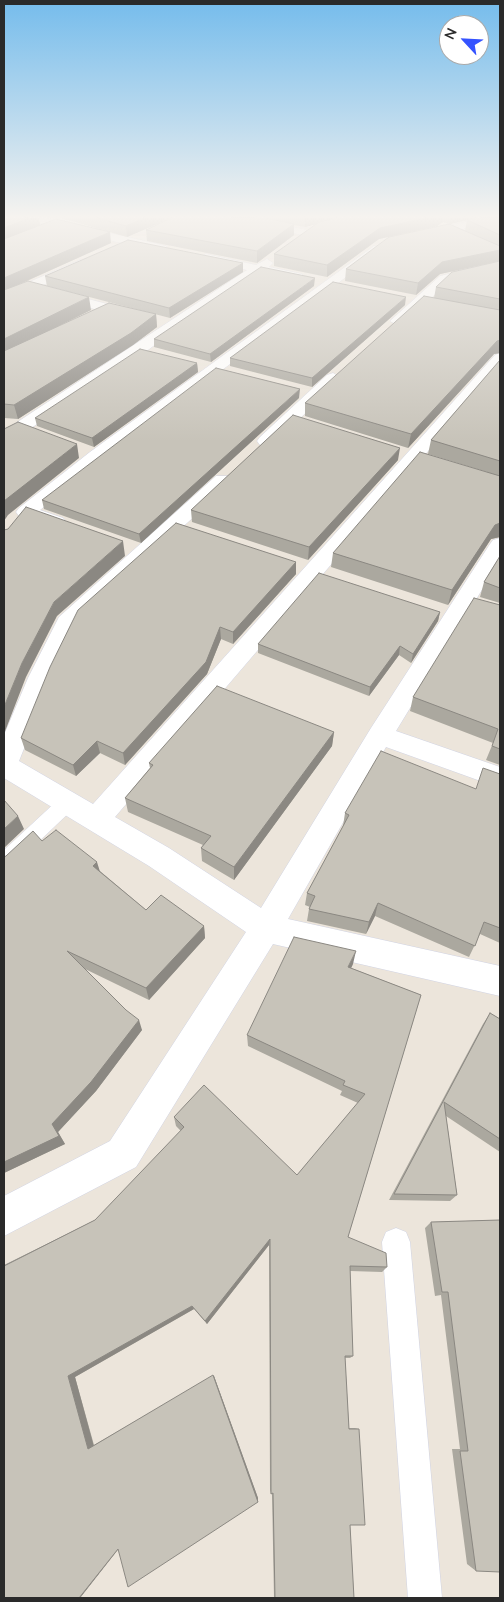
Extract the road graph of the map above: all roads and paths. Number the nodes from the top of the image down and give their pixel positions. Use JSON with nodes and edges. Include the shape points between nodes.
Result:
{"nodes":[{"id":1,"x":16,"y":293,"type":"edge"},
{"id":2,"x":49,"y":293,"type":"edge"},
{"id":3,"x":222,"y":293,"type":"edge"},
{"id":4,"x":317,"y":293,"type":"edge"},
{"id":5,"x":429,"y":293,"type":"edge"},
{"id":6,"x":4,"y":298,"type":"edge"},
{"id":7,"x":401,"y":298,"type":"edge"},
{"id":8,"x":419,"y":302,"type":"junction"},
{"id":9,"x":437,"y":305,"type":"edge"},
{"id":10,"x":107,"y":309,"type":"junction"},
{"id":11,"x":90,"y":318,"type":"edge"},
{"id":12,"x":172,"y":325,"type":"junction"},
{"id":13,"x":389,"y":328,"type":"edge"},
{"id":14,"x":139,"y":350,"type":"junction"},
{"id":15,"x":158,"y":355,"type":"edge"},
{"id":16,"x":500,"y":358,"type":"edge"},
{"id":17,"x":195,"y":364,"type":"edge"},
{"id":18,"x":345,"y":368,"type":"edge"},
{"id":19,"x":214,"y":369,"type":"junction"},
{"id":20,"x":232,"y":374,"type":"edge"},
{"id":21,"x":297,"y":390,"type":"edge"},
{"id":22,"x":315,"y":394,"type":"junction"},
{"id":23,"x":290,"y":419,"type":"junction"},
{"id":24,"x":12,"y":425,"type":"edge"},
{"id":25,"x":309,"y":425,"type":"edge"},
{"id":26,"x":37,"y":434,"type":"edge"},
{"id":27,"x":4,"y":438,"type":"edge"},
{"id":28,"x":79,"y":449,"type":"dead end"},
{"id":29,"x":254,"y":452,"type":"edge"},
{"id":30,"x":96,"y":456,"type":"junction"},
{"id":31,"x":239,"y":466,"type":"edge"},
{"id":32,"x":26,"y":512,"type":"junction"},
{"id":33,"x":12,"y":526,"type":"edge"},
{"id":34,"x":72,"y":528,"type":"edge"},
{"id":35,"x":500,"y":544,"type":"edge"},
{"id":36,"x":380,"y":735,"type":"junction"},
{"id":37,"x":4,"y":765,"type":"edge"},
{"id":38,"x":500,"y":778,"type":"edge"},
{"id":39,"x":67,"y":803,"type":"junction"},
{"id":40,"x":96,"y":820,"type":"junction"},
{"id":41,"x":4,"y":862,"type":"edge"},
{"id":42,"x":266,"y":928,"type":"junction"},
{"id":43,"x":500,"y":981,"type":"edge"},
{"id":44,"x":4,"y":1217,"type":"edge"},
{"id":45,"x":396,"y":1242,"type":"dead end"},
{"id":46,"x":425,"y":1598,"type":"edge"}],
"edges":[{"from":1,"to":6,"type":"street"},
{"from":2,"to":10,"type":"street"},
{"from":3,"to":12,"type":"street"},
{"from":4,"to":19,"type":"street"},
{"from":5,"to":8,"type":"street"},
{"from":7,"to":8,"type":"street"},
{"from":8,"to":9,"type":"street"},
{"from":8,"to":13,"type":"street"},
{"from":10,"to":11,"type":"street"},
{"from":10,"to":12,"type":"street"},
{"from":12,"to":14,"type":"street"},
{"from":14,"to":15,"type":"street"},
{"from":14,"to":24,"type":"street"},
{"from":16,"to":40,"type":"street"},
{"from":17,"to":19,"type":"street"},
{"from":18,"to":22,"type":"street"},
{"from":19,"to":20,"type":"street"},
{"from":19,"to":30,"type":"street"},
{"from":21,"to":22,"type":"street"},
{"from":22,"to":23,"type":"street"},
{"from":23,"to":25,"type":"street"},
{"from":23,"to":29,"type":"street"},
{"from":24,"to":26,"type":"street"},
{"from":24,"to":27,"type":"street"},
{"from":28,"to":30,"type":"street"},
{"from":30,"to":32,"type":"street"},
{"from":31,"to":37,"type":"street","via":[[183,528],[135,550],[70,617],[40,678]]},
{"from":32,"to":33,"type":"street"},
{"from":32,"to":34,"type":"street"},
{"from":35,"to":36,"type":"street"},
{"from":36,"to":38,"type":"street"},
{"from":36,"to":42,"type":"street"},
{"from":37,"to":39,"type":"street"},
{"from":39,"to":40,"type":"street"},
{"from":39,"to":41,"type":"lane"},
{"from":40,"to":42,"type":"street"},
{"from":42,"to":43,"type":"street"},
{"from":42,"to":44,"type":"street","via":[[123,1154]]},
{"from":45,"to":46,"type":"lane"}]}
